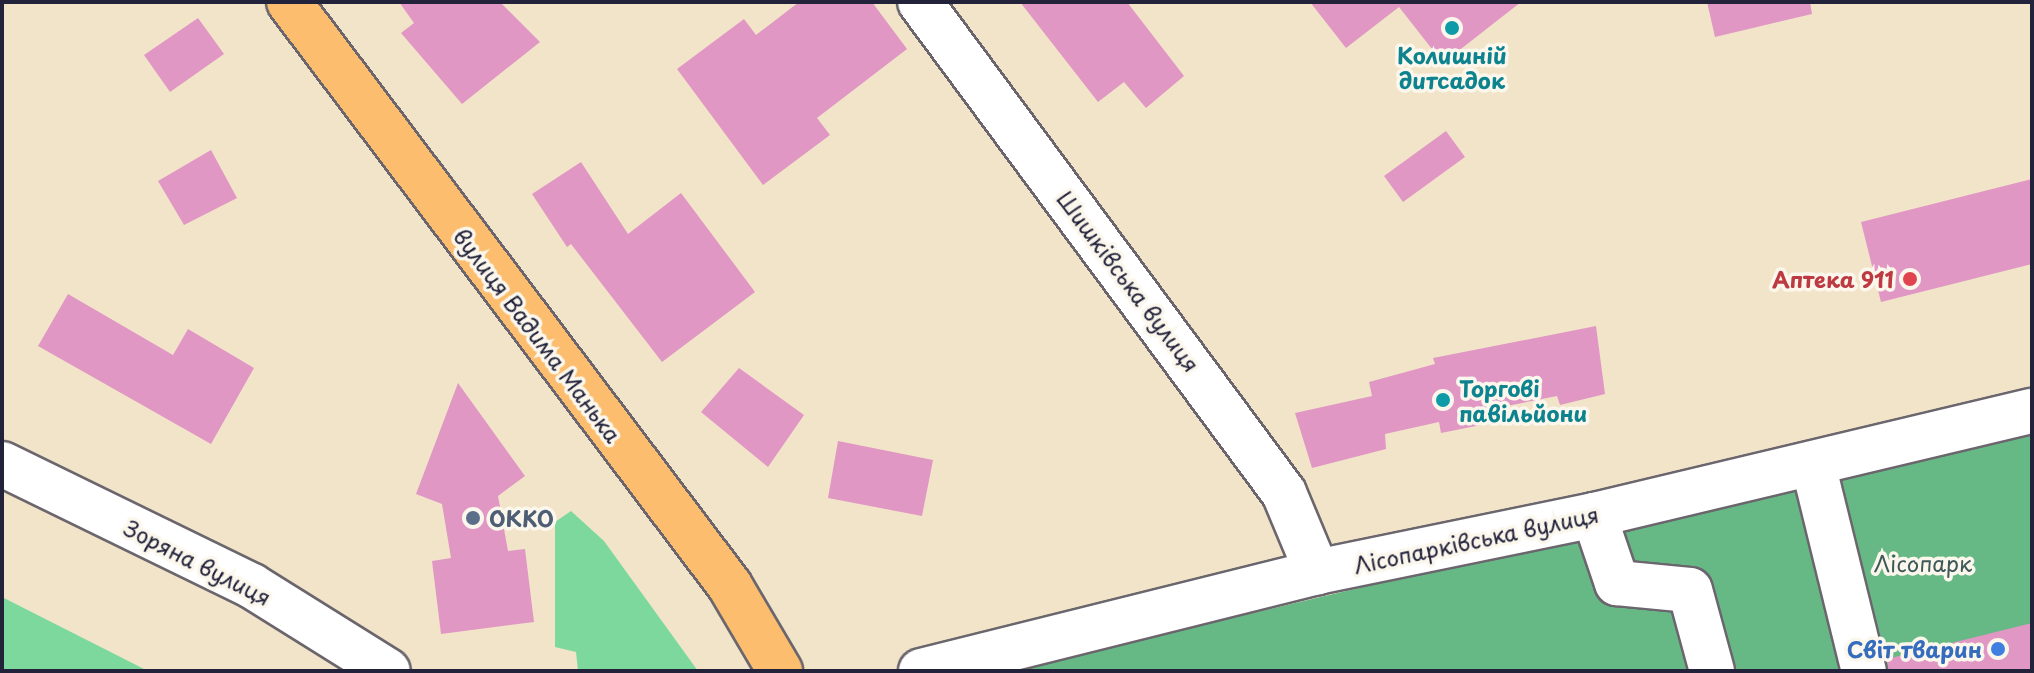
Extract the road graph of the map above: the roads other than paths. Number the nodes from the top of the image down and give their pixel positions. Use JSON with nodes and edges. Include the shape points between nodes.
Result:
{"nodes":[{"id":1,"x":289,"y":2,"type":"edge"},
{"id":2,"x":920,"y":2,"type":"edge"},
{"id":3,"x":2032,"y":411,"type":"edge"},
{"id":4,"x":2,"y":464,"type":"edge"},
{"id":5,"x":1813,"y":464,"type":"junction"},
{"id":6,"x":1594,"y":515,"type":"junction"},
{"id":7,"x":1317,"y":572,"type":"junction"},
{"id":8,"x":388,"y":671,"type":"edge"},
{"id":9,"x":780,"y":671,"type":"edge"},
{"id":10,"x":921,"y":671,"type":"edge"},
{"id":11,"x":1712,"y":671,"type":"edge"},
{"id":12,"x":1864,"y":671,"type":"edge"}],
"edges":[{"from":1,"to":9,"type":"main road","name":"вулиця Вадима Манька","via":[[730,586]]},
{"from":2,"to":7,"type":"street","name":"Шишківська вулиця","via":[[1284,493]]},
{"from":3,"to":5,"type":"street","name":"Лісопарківська вулиця"},
{"from":4,"to":8,"type":"street","name":"Зоряна вулиця","via":[[252,586]]},
{"from":5,"to":6,"type":"street","name":"Лісопарківська вулиця"},
{"from":5,"to":12,"type":"street"},
{"from":6,"to":7,"type":"street","name":"Лісопарківська вулиця"},
{"from":6,"to":11,"type":"street","via":[[1617,583],[1690,590]]},
{"from":7,"to":10,"type":"street","name":"Лісопарківська вулиця"}]}
